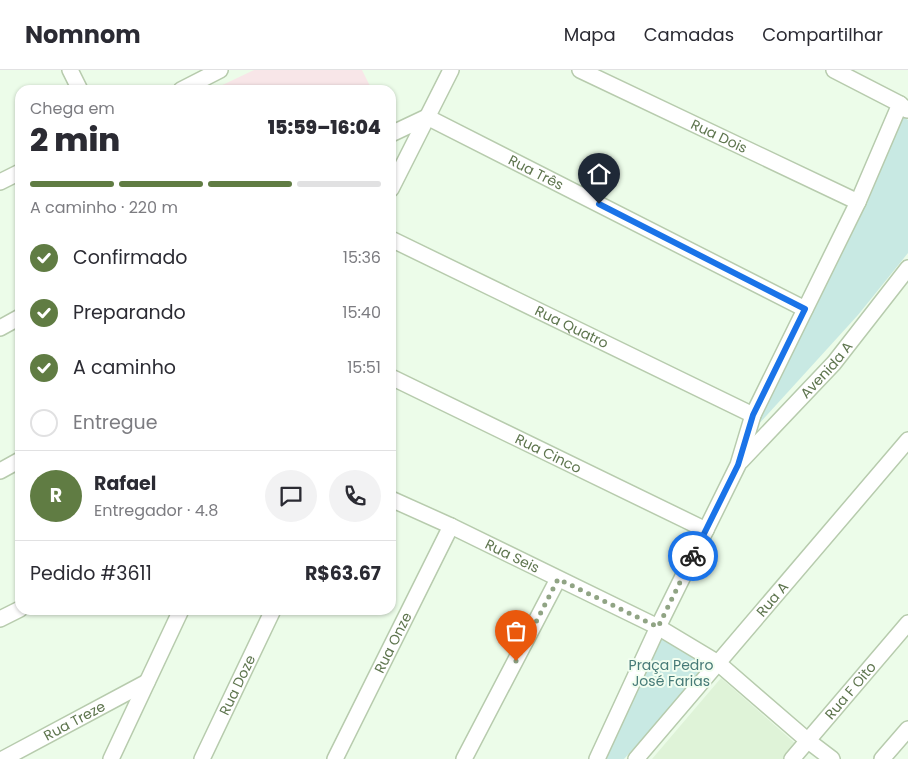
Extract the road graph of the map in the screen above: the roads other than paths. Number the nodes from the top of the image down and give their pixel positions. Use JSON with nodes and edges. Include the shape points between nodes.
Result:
{"nodes":[{"id":1,"x":70,"y":70,"type":"edge"},
{"id":2,"x":220,"y":70,"type":"edge"},
{"id":3,"x":451,"y":70,"type":"edge"},
{"id":4,"x":580,"y":70,"type":"edge"},
{"id":5,"x":834,"y":70,"type":"edge"},
{"id":6,"x":78,"y":85,"type":"edge"},
{"id":7,"x":191,"y":85,"type":"edge"},
{"id":8,"x":904,"y":107,"type":"edge"},
{"id":9,"x":427,"y":117,"type":"junction"},
{"id":10,"x":396,"y":132,"type":"edge"},
{"id":11,"x":15,"y":174,"type":"edge"},
{"id":12,"x":396,"y":179,"type":"edge"},
{"id":13,"x":0,"y":182,"type":"edge"},
{"id":14,"x":858,"y":202,"type":"junction"},
{"id":15,"x":396,"y":241,"type":"edge"},
{"id":16,"x":908,"y":268,"type":"edge"},
{"id":17,"x":805,"y":309,"type":"junction"},
{"id":18,"x":15,"y":320,"type":"edge"},
{"id":19,"x":0,"y":328,"type":"edge"},
{"id":20,"x":396,"y":379,"type":"edge"},
{"id":21,"x":753,"y":415,"type":"junction"},
{"id":22,"x":908,"y":440,"type":"edge"},
{"id":23,"x":15,"y":463,"type":"edge"},
{"id":24,"x":738,"y":465,"type":"junction"},
{"id":25,"x":0,"y":471,"type":"edge"},
{"id":26,"x":396,"y":501,"type":"edge"},
{"id":27,"x":451,"y":526,"type":"junction"},
{"id":28,"x":706,"y":530,"type":"junction"},
{"id":29,"x":558,"y":579,"type":"junction"},
{"id":30,"x":15,"y":611,"type":"edge"},
{"id":31,"x":178,"y":615,"type":"edge"},
{"id":32,"x":271,"y":615,"type":"edge"},
{"id":33,"x":0,"y":619,"type":"edge"},
{"id":34,"x":908,"y":622,"type":"edge"},
{"id":35,"x":658,"y":627,"type":"junction"},
{"id":36,"x":718,"y":663,"type":"junction"},
{"id":37,"x":147,"y":682,"type":"junction"},
{"id":38,"x":908,"y":729,"type":"edge"},
{"id":39,"x":807,"y":740,"type":"junction"},
{"id":40,"x":3,"y":759,"type":"edge"},
{"id":41,"x":111,"y":759,"type":"edge"},
{"id":42,"x":202,"y":759,"type":"edge"},
{"id":43,"x":335,"y":759,"type":"edge"},
{"id":44,"x":464,"y":759,"type":"edge"},
{"id":45,"x":597,"y":759,"type":"edge"},
{"id":46,"x":636,"y":759,"type":"edge"},
{"id":47,"x":792,"y":759,"type":"edge"},
{"id":48,"x":832,"y":759,"type":"edge"},
{"id":49,"x":882,"y":759,"type":"edge"}],
"edges":[{"from":1,"to":6,"type":"street"},
{"from":2,"to":7,"type":"street"},
{"from":3,"to":9,"type":"street"},
{"from":4,"to":14,"type":"street","name":"Rua Dois"},
{"from":5,"to":8,"type":"street"},
{"from":8,"to":14,"type":"street"},
{"from":9,"to":10,"type":"street"},
{"from":9,"to":12,"type":"street"},
{"from":9,"to":17,"type":"street","name":"Rua Três"},
{"from":11,"to":13,"type":"street"},
{"from":14,"to":17,"type":"street"},
{"from":15,"to":21,"type":"street","name":"Rua Quatro"},
{"from":16,"to":24,"type":"street","name":"Avenida A","via":[[834,363]]},
{"from":17,"to":21,"type":"street"},
{"from":18,"to":19,"type":"street"},
{"from":20,"to":28,"type":"street","name":"Rua Cinco"},
{"from":21,"to":24,"type":"street"},
{"from":22,"to":36,"type":"street","name":"Rua A"},
{"from":23,"to":25,"type":"street"},
{"from":24,"to":28,"type":"street"},
{"from":26,"to":27,"type":"street","name":"Rua Seis"},
{"from":27,"to":29,"type":"street","name":"Rua Seis"},
{"from":27,"to":43,"type":"street","name":"Rua Onze"},
{"from":28,"to":35,"type":"street"},
{"from":29,"to":35,"type":"street","name":"Rua Seis"},
{"from":29,"to":44,"type":"street"},
{"from":30,"to":33,"type":"street"},
{"from":31,"to":37,"type":"street"},
{"from":32,"to":42,"type":"street","name":"Rua Doze"},
{"from":34,"to":39,"type":"street","name":"Rua F Oito"},
{"from":35,"to":36,"type":"street","name":"Rua Seis"},
{"from":35,"to":45,"type":"street"},
{"from":36,"to":39,"type":"street","name":"Rua Seis"},
{"from":36,"to":46,"type":"street","name":"Rua A"},
{"from":37,"to":40,"type":"street","name":"Rua Treze"},
{"from":37,"to":41,"type":"street"},
{"from":38,"to":49,"type":"street"},
{"from":39,"to":47,"type":"street","name":"Rua F Oito"},
{"from":39,"to":48,"type":"street","name":"Rua Seis"}]}
